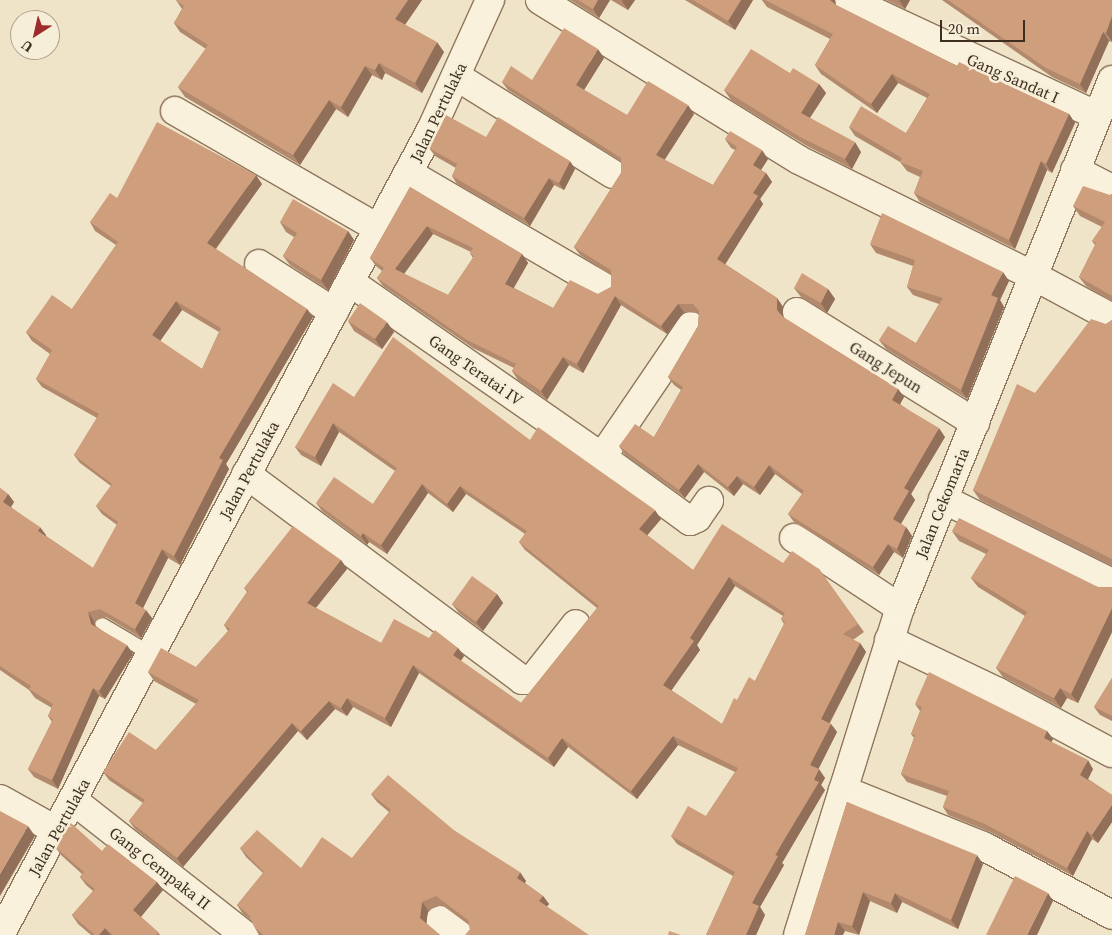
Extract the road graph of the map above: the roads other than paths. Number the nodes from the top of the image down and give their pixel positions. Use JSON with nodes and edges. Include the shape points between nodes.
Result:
{"nodes":[{"id":1,"x":490,"y":0,"type":"edge"},
{"id":2,"x":540,"y":0,"type":"edge"},
{"id":3,"x":849,"y":0,"type":"edge"},
{"id":4,"x":456,"y":76,"type":"junction"},
{"id":5,"x":1112,"y":80,"type":"edge"},
{"id":6,"x":174,"y":111,"type":"dead end"},
{"id":7,"x":1096,"y":115,"type":"junction"},
{"id":8,"x":1075,"y":170,"type":"junction"},
{"id":9,"x":408,"y":174,"type":"junction"},
{"id":10,"x":613,"y":174,"type":"dead end"},
{"id":11,"x":1112,"y":190,"type":"edge"},
{"id":12,"x":378,"y":228,"type":"junction"},
{"id":13,"x":259,"y":264,"type":"dead end"},
{"id":14,"x":1034,"y":276,"type":"junction"},
{"id":15,"x":350,"y":282,"type":"junction"},
{"id":16,"x":604,"y":287,"type":"dead end"},
{"id":17,"x":334,"y":312,"type":"junction"},
{"id":18,"x":797,"y":312,"type":"dead end"},
{"id":19,"x":1112,"y":318,"type":"edge"},
{"id":20,"x":691,"y":326,"type":"dead end"},
{"id":21,"x":975,"y":422,"type":"junction"},
{"id":22,"x":602,"y":457,"type":"junction"},
{"id":23,"x":246,"y":474,"type":"junction"},
{"id":24,"x":944,"y":499,"type":"junction"},
{"id":25,"x":709,"y":501,"type":"dead end"},
{"id":26,"x":794,"y":538,"type":"dead end"},
{"id":27,"x":1112,"y":583,"type":"edge"},
{"id":28,"x":900,"y":608,"type":"junction"},
{"id":29,"x":576,"y":624,"type":"dead end"},
{"id":30,"x":102,"y":625,"type":"dead end"},
{"id":31,"x":889,"y":640,"type":"junction"},
{"id":32,"x":151,"y":654,"type":"junction"},
{"id":33,"x":1112,"y":753,"type":"edge"},
{"id":34,"x":843,"y":790,"type":"junction"},
{"id":35,"x":0,"y":799,"type":"edge"},
{"id":36,"x":74,"y":801,"type":"junction"},
{"id":37,"x":57,"y":831,"type":"junction"},
{"id":38,"x":1112,"y":915,"type":"edge"},
{"id":39,"x":0,"y":935,"type":"edge"},
{"id":40,"x":245,"y":935,"type":"edge"},
{"id":41,"x":798,"y":935,"type":"edge"}],
"edges":[{"from":1,"to":4,"type":"street","name":"Jalan Pertulaka"},
{"from":2,"to":14,"type":"street","via":[[798,160]]},
{"from":3,"to":7,"type":"street","name":"Gang Sandat I"},
{"from":4,"to":9,"type":"street","name":"Jalan Pertulaka"},
{"from":4,"to":10,"type":"street"},
{"from":5,"to":7,"type":"street","name":"Jalan Cekomaria"},
{"from":6,"to":12,"type":"street"},
{"from":7,"to":8,"type":"street","name":"Jalan Cekomaria"},
{"from":8,"to":11,"type":"street"},
{"from":8,"to":14,"type":"street","name":"Jalan Cekomaria"},
{"from":9,"to":12,"type":"street","name":"Jalan Pertulaka"},
{"from":9,"to":16,"type":"street"},
{"from":12,"to":15,"type":"street","name":"Jalan Pertulaka"},
{"from":13,"to":17,"type":"street"},
{"from":14,"to":19,"type":"street"},
{"from":14,"to":21,"type":"street","name":"Jalan Cekomaria"},
{"from":15,"to":17,"type":"street","name":"Jalan Pertulaka"},
{"from":15,"to":22,"type":"street","name":"Gang Teratai IV"},
{"from":17,"to":23,"type":"street","name":"Jalan Pertulaka"},
{"from":18,"to":21,"type":"street","name":"Gang Jepun"},
{"from":20,"to":22,"type":"street"},
{"from":21,"to":24,"type":"street","name":"Jalan Cekomaria"},
{"from":22,"to":25,"type":"street","name":"Gang Teratai IV","via":[[690,521],[697,518]]},
{"from":23,"to":29,"type":"street","via":[[522,680],[532,680]]},
{"from":23,"to":32,"type":"street","name":"Jalan Pertulaka"},
{"from":24,"to":27,"type":"street"},
{"from":24,"to":28,"type":"street","name":"Jalan Cekomaria"},
{"from":26,"to":28,"type":"street"},
{"from":28,"to":31,"type":"street","name":"Jalan Cekomaria"},
{"from":30,"to":32,"type":"lane"},
{"from":31,"to":33,"type":"street","via":[[998,692]]},
{"from":31,"to":34,"type":"street","name":"Jalan Cekomaria"},
{"from":32,"to":36,"type":"street","name":"Jalan Pertulaka"},
{"from":34,"to":38,"type":"street","via":[[983,846]]},
{"from":34,"to":41,"type":"street","name":"Jalan Cekomaria"},
{"from":35,"to":37,"type":"street"},
{"from":36,"to":37,"type":"street","name":"Jalan Pertulaka"},
{"from":36,"to":40,"type":"street","name":"Gang Cempaka II"},
{"from":37,"to":39,"type":"street","name":"Jalan Pertulaka"}]}
